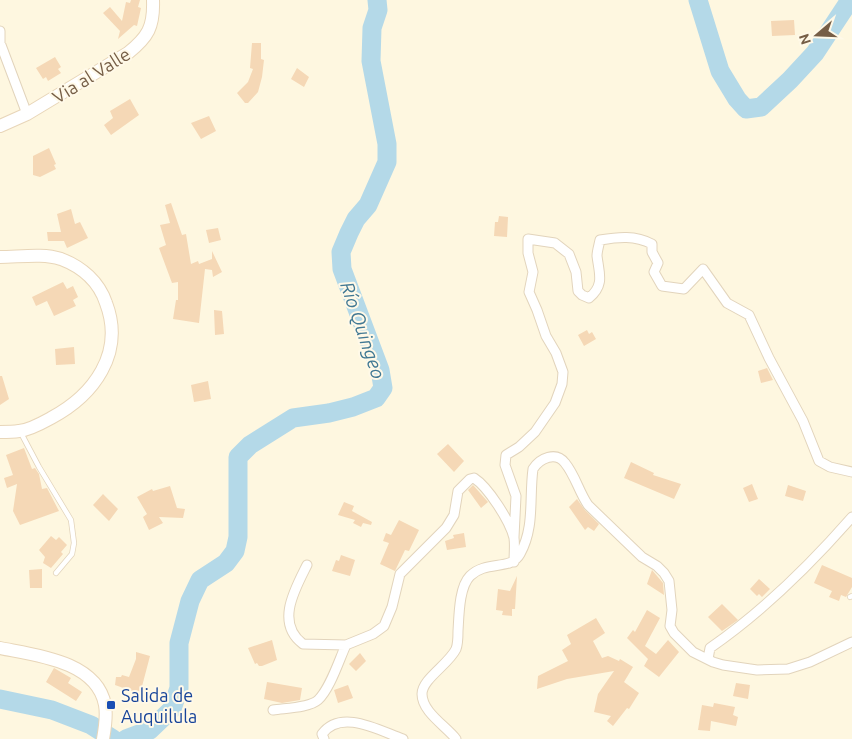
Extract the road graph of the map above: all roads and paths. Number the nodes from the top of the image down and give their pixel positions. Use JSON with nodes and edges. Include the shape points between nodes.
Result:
{"nodes":[{"id":1,"x":153,"y":0,"type":"edge"},
{"id":2,"x":0,"y":31,"type":"edge"},
{"id":3,"x":0,"y":45,"type":"edge"},
{"id":4,"x":27,"y":114,"type":"junction"},
{"id":5,"x":0,"y":126,"type":"edge"},
{"id":6,"x":0,"y":257,"type":"edge"},
{"id":7,"x":0,"y":432,"type":"edge"},
{"id":8,"x":20,"y":432,"type":"junction"},
{"id":9,"x":852,"y":472,"type":"edge"},
{"id":10,"x":852,"y":516,"type":"edge"},
{"id":11,"x":514,"y":537,"type":"junction"},
{"id":12,"x":514,"y":562,"type":"junction"},
{"id":13,"x":307,"y":565,"type":"dead end"},
{"id":14,"x":56,"y":572,"type":"dead end"},
{"id":15,"x":852,"y":642,"type":"edge"},
{"id":16,"x":346,"y":645,"type":"junction"},
{"id":17,"x":0,"y":648,"type":"edge"},
{"id":18,"x":708,"y":659,"type":"junction"},
{"id":19,"x":273,"y":710,"type":"dead end"},
{"id":20,"x":103,"y":739,"type":"edge"},
{"id":21,"x":324,"y":739,"type":"edge"},
{"id":22,"x":403,"y":739,"type":"edge"},
{"id":23,"x":456,"y":739,"type":"edge"}],
"edges":[{"from":1,"to":4,"type":"main road","name":"Via al Valle","via":[[152,22],[148,34],[139,44]]},
{"from":2,"to":3,"type":"street"},
{"from":3,"to":4,"type":"street"},
{"from":4,"to":5,"type":"main road","name":"Via al Valle"},
{"from":6,"to":8,"type":"main road","via":[[48,257],[77,267],[103,293],[111,317],[112,342],[95,382],[60,413]]},
{"from":7,"to":8,"type":"main road"},
{"from":8,"to":14,"type":"lane","via":[[71,520],[72,554]]},
{"from":9,"to":11,"type":"street","via":[[819,461],[803,421],[749,315],[727,303],[703,269],[684,289],[662,286],[654,272],[658,263],[652,244],[630,237],[600,240],[598,288],[589,298],[578,292],[576,272],[569,254],[556,243],[528,239],[533,272],[529,292],[563,372],[555,403],[535,432],[506,455],[505,465],[516,496]]},
{"from":10,"to":18,"type":"street","via":[[775,596],[710,648]]},
{"from":11,"to":12,"type":"street"},
{"from":11,"to":16,"type":"street","via":[[488,491],[474,478],[470,479],[458,491],[454,515],[446,528],[400,574],[384,626]]},
{"from":12,"to":18,"type":"street","via":[[530,531],[533,469],[538,461],[555,457],[565,462],[588,505],[642,557],[664,573],[669,581],[670,626],[693,652]]},
{"from":12,"to":23,"type":"street","via":[[487,566],[469,577],[460,605],[456,649],[423,687],[422,695],[427,707]]},
{"from":13,"to":16,"type":"street","via":[[288,614],[290,629],[303,644]]},
{"from":15,"to":18,"type":"street","via":[[788,669],[747,669]]},
{"from":16,"to":19,"type":"street","via":[[326,690],[317,701]]},
{"from":17,"to":20,"type":"main road","via":[[54,659],[91,679],[105,703]]},
{"from":21,"to":22,"type":"street","via":[[322,734],[326,728],[349,723],[364,723]]}]}
